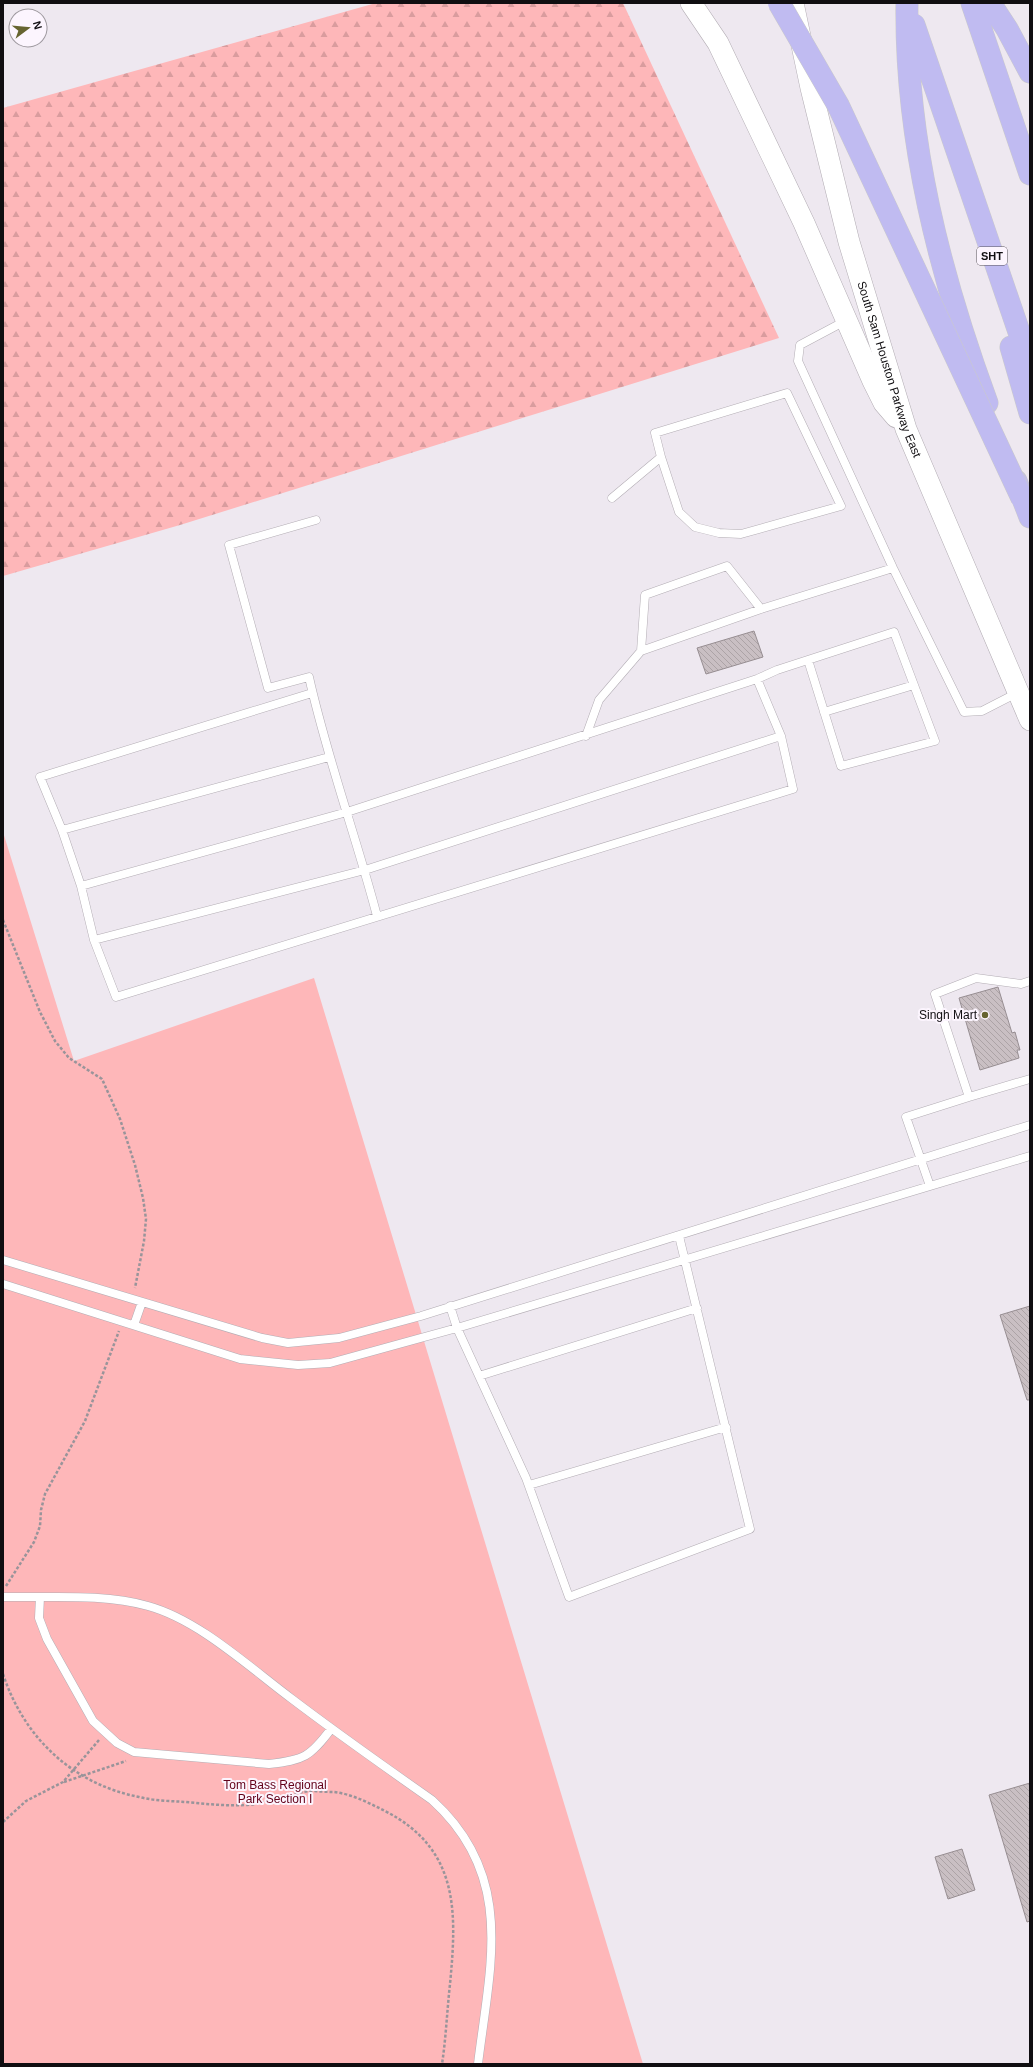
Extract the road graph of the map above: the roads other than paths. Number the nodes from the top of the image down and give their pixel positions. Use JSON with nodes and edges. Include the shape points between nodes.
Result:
{"nodes":[{"id":1,"x":691,"y":3,"type":"edge"},
{"id":2,"x":780,"y":3,"type":"edge"},
{"id":3,"x":794,"y":3,"type":"edge"},
{"id":4,"x":907,"y":3,"type":"edge"},
{"id":5,"x":972,"y":3,"type":"edge"},
{"id":6,"x":990,"y":3,"type":"edge"},
{"id":7,"x":1030,"y":72,"type":"edge"},
{"id":8,"x":954,"y":148,"type":"junction"},
{"id":9,"x":1026,"y":162,"type":"edge"},
{"id":10,"x":847,"y":320,"type":"junction"},
{"id":11,"x":1030,"y":364,"type":"edge"},
{"id":12,"x":1030,"y":413,"type":"edge"},
{"id":13,"x":906,"y":429,"type":"junction"},
{"id":14,"x":661,"y":457,"type":"junction"},
{"id":15,"x":612,"y":498,"type":"dead end"},
{"id":16,"x":1026,"y":508,"type":"edge"},
{"id":17,"x":316,"y":520,"type":"dead end"},
{"id":18,"x":893,"y":568,"type":"junction"},
{"id":19,"x":761,"y":609,"type":"junction"},
{"id":20,"x":642,"y":651,"type":"junction"},
{"id":21,"x":808,"y":660,"type":"junction"},
{"id":22,"x":758,"y":679,"type":"junction"},
{"id":23,"x":914,"y":685,"type":"junction"},
{"id":24,"x":312,"y":693,"type":"junction"},
{"id":25,"x":1017,"y":693,"type":"junction"},
{"id":26,"x":824,"y":712,"type":"junction"},
{"id":27,"x":1030,"y":720,"type":"edge"},
{"id":28,"x":586,"y":736,"type":"junction"},
{"id":29,"x":781,"y":736,"type":"junction"},
{"id":30,"x":329,"y":757,"type":"junction"},
{"id":31,"x":347,"y":812,"type":"junction"},
{"id":32,"x":62,"y":830,"type":"junction"},
{"id":33,"x":365,"y":870,"type":"junction"},
{"id":34,"x":81,"y":886,"type":"junction"},
{"id":35,"x":377,"y":916,"type":"junction"},
{"id":36,"x":94,"y":940,"type":"junction"},
{"id":37,"x":1030,"y":981,"type":"edge"},
{"id":38,"x":1030,"y":1079,"type":"edge"},
{"id":39,"x":969,"y":1097,"type":"junction"},
{"id":40,"x":1030,"y":1125,"type":"edge"},
{"id":41,"x":1030,"y":1156,"type":"edge"},
{"id":42,"x":921,"y":1158,"type":"junction"},
{"id":43,"x":930,"y":1186,"type":"junction"},
{"id":44,"x":679,"y":1236,"type":"junction"},
{"id":45,"x":685,"y":1259,"type":"junction"},
{"id":46,"x":3,"y":1260,"type":"edge"},
{"id":47,"x":3,"y":1284,"type":"edge"},
{"id":48,"x":142,"y":1302,"type":"junction"},
{"id":49,"x":450,"y":1306,"type":"junction"},
{"id":50,"x":697,"y":1308,"type":"junction"},
{"id":51,"x":134,"y":1325,"type":"junction"},
{"id":52,"x":457,"y":1328,"type":"junction"},
{"id":53,"x":479,"y":1376,"type":"junction"},
{"id":54,"x":726,"y":1427,"type":"junction"},
{"id":55,"x":529,"y":1485,"type":"junction"},
{"id":56,"x":3,"y":1597,"type":"edge"},
{"id":57,"x":40,"y":1598,"type":"junction"},
{"id":58,"x":331,"y":1729,"type":"junction"},
{"id":59,"x":478,"y":2064,"type":"edge"}],
"edges":[{"from":1,"to":10,"type":"main road","via":[[718,43]]},
{"from":2,"to":16,"type":"highway","bridge":true,"via":[[838,105]]},
{"from":3,"to":13,"type":"main road","name":"South Sam Houston Parkway East","via":[[811,88],[849,242]]},
{"from":4,"to":8,"type":"highway","number":"SHT"},
{"from":4,"to":16,"type":"highway","bridge":true,"via":[[906,30],[911,103],[940,259],[967,349]]},
{"from":5,"to":9,"type":"highway"},
{"from":6,"to":7,"type":"highway"},
{"from":8,"to":11,"type":"highway","number":"SHT"},
{"from":8,"to":12,"type":"highway"},
{"from":10,"to":13,"type":"main road","via":[[884,403]]},
{"from":10,"to":18,"type":"lane","via":[[800,345],[798,361]]},
{"from":13,"to":25,"type":"main road","name":"South Sam Houston Parkway East"},
{"from":14,"to":14,"type":"lane","via":[[655,433],[787,393],[841,506],[740,534],[719,534],[695,527],[679,512]]},
{"from":14,"to":15,"type":"lane"},
{"from":17,"to":24,"type":"lane","via":[[229,545],[268,688],[309,677]]},
{"from":18,"to":19,"type":"lane"},
{"from":18,"to":25,"type":"lane","via":[[964,712],[982,711]]},
{"from":19,"to":20,"type":"lane"},
{"from":19,"to":20,"type":"lane","via":[[727,566],[645,595]]},
{"from":20,"to":28,"type":"lane","via":[[599,700]]},
{"from":21,"to":22,"type":"lane"},
{"from":21,"to":23,"type":"lane","via":[[894,632]]},
{"from":21,"to":26,"type":"lane"},
{"from":22,"to":28,"type":"lane"},
{"from":22,"to":29,"type":"lane"},
{"from":23,"to":26,"type":"lane"},
{"from":23,"to":26,"type":"lane","via":[[935,740],[841,766]]},
{"from":24,"to":30,"type":"lane"},
{"from":24,"to":32,"type":"lane","via":[[40,776]]},
{"from":25,"to":27,"type":"main road","name":"South Sam Houston Parkway East"},
{"from":28,"to":31,"type":"lane"},
{"from":29,"to":33,"type":"lane"},
{"from":29,"to":35,"type":"lane","via":[[793,789]]},
{"from":30,"to":31,"type":"lane"},
{"from":30,"to":32,"type":"lane"},
{"from":31,"to":33,"type":"lane"},
{"from":31,"to":34,"type":"lane"},
{"from":32,"to":34,"type":"lane"},
{"from":33,"to":35,"type":"lane"},
{"from":33,"to":36,"type":"lane"},
{"from":34,"to":36,"type":"lane"},
{"from":35,"to":36,"type":"lane","via":[[116,997]]},
{"from":37,"to":39,"type":"lane","via":[[1021,984],[976,978],[935,994]]},
{"from":38,"to":39,"type":"lane"},
{"from":39,"to":42,"type":"lane","via":[[906,1117]]},
{"from":40,"to":42,"type":"lane"},
{"from":41,"to":43,"type":"lane"},
{"from":42,"to":43,"type":"lane"},
{"from":42,"to":44,"type":"lane"},
{"from":43,"to":45,"type":"lane"},
{"from":44,"to":45,"type":"lane"},
{"from":44,"to":49,"type":"lane"},
{"from":45,"to":50,"type":"lane"},
{"from":45,"to":52,"type":"lane"},
{"from":46,"to":48,"type":"lane"},
{"from":47,"to":51,"type":"lane"},
{"from":48,"to":49,"type":"lane","via":[[262,1338],[288,1343],[339,1338]]},
{"from":48,"to":51,"type":"lane"},
{"from":49,"to":52,"type":"lane"},
{"from":50,"to":53,"type":"lane"},
{"from":50,"to":54,"type":"lane"},
{"from":51,"to":52,"type":"lane","via":[[240,1359],[298,1365],[330,1363]]},
{"from":52,"to":53,"type":"lane"},
{"from":53,"to":55,"type":"lane"},
{"from":54,"to":55,"type":"lane"},
{"from":54,"to":55,"type":"lane","via":[[750,1529],[569,1597]]},
{"from":56,"to":57,"type":"lane"},
{"from":57,"to":58,"type":"lane","via":[[130,1602],[168,1612],[199,1629]]},
{"from":57,"to":58,"type":"lane","via":[[39,1618],[47,1639],[93,1720],[104,1734],[134,1752],[269,1764],[287,1762],[315,1750]]},
{"from":58,"to":59,"type":"lane","via":[[432,1800],[446,1813],[458,1826],[481,1870],[488,1896],[492,1948]]}]}
